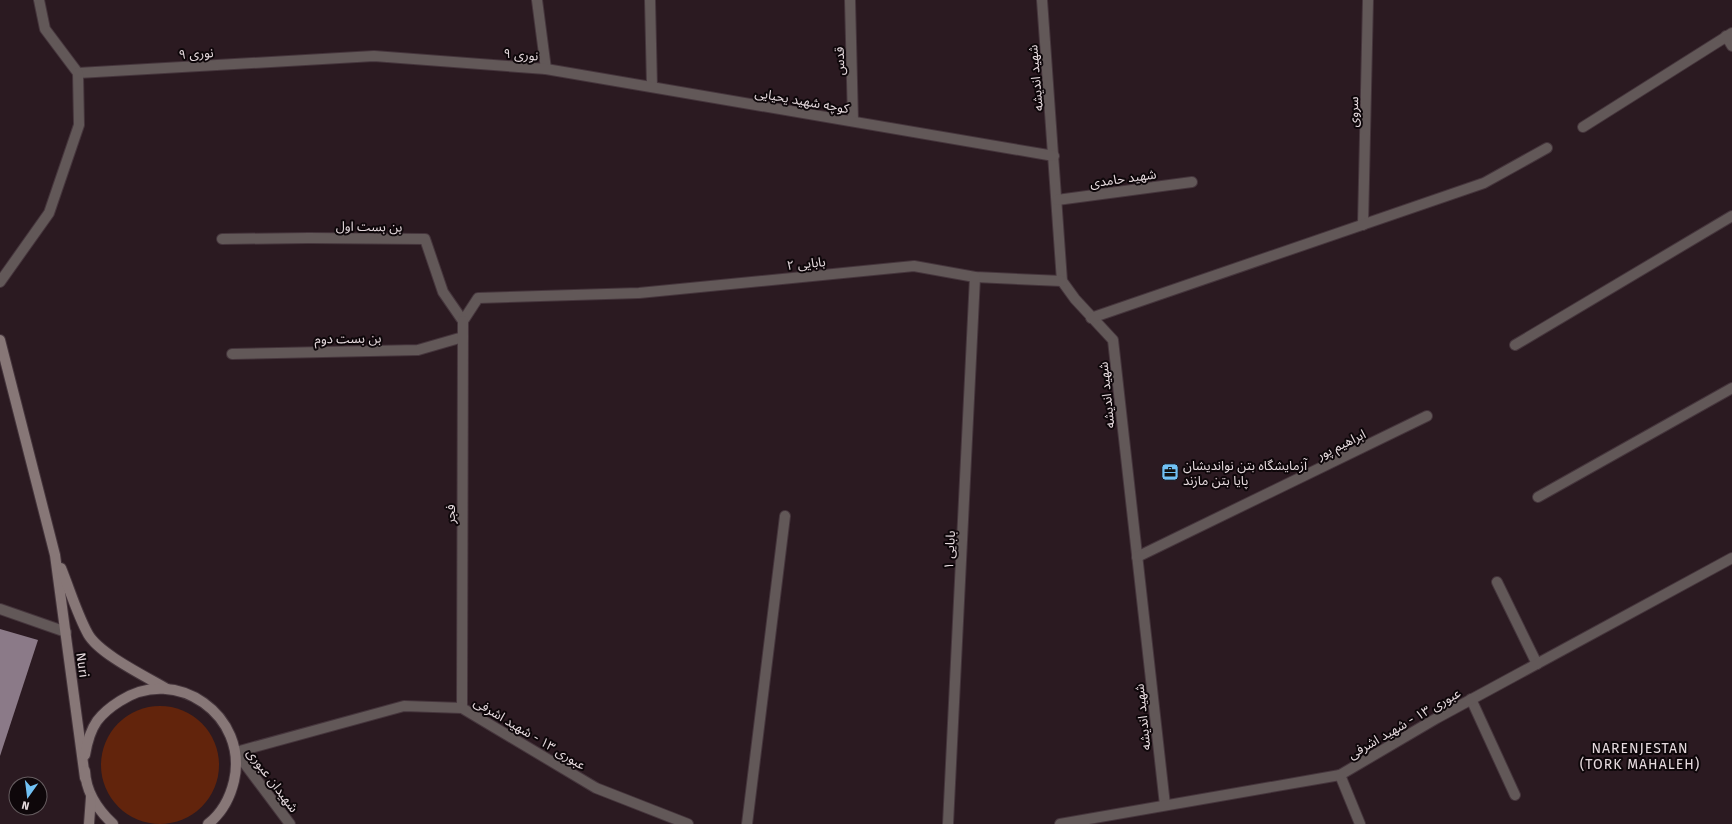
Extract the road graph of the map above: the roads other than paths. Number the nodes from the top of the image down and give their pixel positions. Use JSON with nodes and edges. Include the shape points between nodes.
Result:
{"nodes":[{"id":1,"x":39,"y":0,"type":"edge"},
{"id":2,"x":537,"y":0,"type":"edge"},
{"id":3,"x":650,"y":0,"type":"edge"},
{"id":4,"x":850,"y":0,"type":"edge"},
{"id":5,"x":1042,"y":0,"type":"edge"},
{"id":6,"x":1368,"y":0,"type":"edge"},
{"id":7,"x":1729,"y":34,"type":"edge"},
{"id":8,"x":1732,"y":46,"type":"edge"},
{"id":9,"x":546,"y":69,"type":"junction"},
{"id":10,"x":78,"y":73,"type":"junction"},
{"id":11,"x":652,"y":87,"type":"junction"},
{"id":12,"x":853,"y":121,"type":"junction"},
{"id":13,"x":1583,"y":127,"type":"dead end"},
{"id":14,"x":1547,"y":148,"type":"dead end"},
{"id":15,"x":1054,"y":156,"type":"junction"},
{"id":16,"x":1192,"y":182,"type":"dead end"},
{"id":17,"x":1057,"y":200,"type":"junction"},
{"id":18,"x":1732,"y":216,"type":"edge"},
{"id":19,"x":1363,"y":225,"type":"junction"},
{"id":20,"x":222,"y":239,"type":"dead end"},
{"id":21,"x":975,"y":277,"type":"junction"},
{"id":22,"x":1062,"y":281,"type":"junction"},
{"id":23,"x":0,"y":282,"type":"edge"},
{"id":24,"x":1092,"y":318,"type":"junction"},
{"id":25,"x":463,"y":320,"type":"junction"},
{"id":26,"x":463,"y":337,"type":"junction"},
{"id":27,"x":0,"y":340,"type":"edge"},
{"id":28,"x":1515,"y":345,"type":"dead end"},
{"id":29,"x":232,"y":354,"type":"dead end"},
{"id":30,"x":1732,"y":388,"type":"edge"},
{"id":31,"x":1427,"y":416,"type":"dead end"},
{"id":32,"x":1538,"y":497,"type":"dead end"},
{"id":33,"x":785,"y":516,"type":"dead end"},
{"id":34,"x":55,"y":555,"type":"junction"},
{"id":35,"x":1137,"y":557,"type":"junction"},
{"id":36,"x":1732,"y":558,"type":"edge"},
{"id":37,"x":1497,"y":582,"type":"dead end"},
{"id":38,"x":0,"y":609,"type":"edge"},
{"id":39,"x":66,"y":632,"type":"junction"},
{"id":40,"x":1536,"y":664,"type":"junction"},
{"id":41,"x":167,"y":689,"type":"junction"},
{"id":42,"x":1471,"y":699,"type":"junction"},
{"id":43,"x":462,"y":708,"type":"junction"},
{"id":44,"x":236,"y":752,"type":"junction"},
{"id":45,"x":1340,"y":775,"type":"junction"},
{"id":46,"x":85,"y":778,"type":"junction"},
{"id":47,"x":1515,"y":795,"type":"dead end"},
{"id":48,"x":91,"y":797,"type":"junction"},
{"id":49,"x":1165,"y":805,"type":"junction"},
{"id":50,"x":89,"y":824,"type":"edge"},
{"id":51,"x":113,"y":824,"type":"edge"},
{"id":52,"x":208,"y":824,"type":"edge"},
{"id":53,"x":290,"y":824,"type":"edge"},
{"id":54,"x":688,"y":824,"type":"edge"},
{"id":55,"x":747,"y":824,"type":"edge"},
{"id":56,"x":948,"y":824,"type":"edge"},
{"id":57,"x":1060,"y":824,"type":"edge"},
{"id":58,"x":1360,"y":824,"type":"edge"}],
"edges":[{"from":1,"to":10,"type":"street","via":[[45,28]]},
{"from":2,"to":9,"type":"street"},
{"from":3,"to":11,"type":"street"},
{"from":4,"to":12,"type":"street","name":"قدس"},
{"from":5,"to":15,"type":"street","name":"شهید اندیشه"},
{"from":6,"to":19,"type":"street","name":"سروی"},
{"from":7,"to":8,"type":"street"},
{"from":7,"to":13,"type":"street"},
{"from":9,"to":10,"type":"street","name":"نوری ۹","via":[[374,56]]},
{"from":9,"to":11,"type":"street","name":"کوچه شهید یحیایی"},
{"from":10,"to":23,"type":"street","via":[[79,126],[49,213]]},
{"from":11,"to":12,"type":"street","name":"کوچه شهید یحیایی"},
{"from":12,"to":15,"type":"street","name":"کوچه شهید یحیایی"},
{"from":14,"to":19,"type":"street","via":[[1484,183]]},
{"from":15,"to":17,"type":"street","name":"شهید اندیشه"},
{"from":16,"to":17,"type":"street","name":"شهید حامدی"},
{"from":17,"to":22,"type":"street","name":"شهید اندیشه"},
{"from":18,"to":28,"type":"street"},
{"from":19,"to":24,"type":"street"},
{"from":20,"to":25,"type":"street","name":"بن بست اول","via":[[425,239],[443,292]]},
{"from":21,"to":22,"type":"street","name":"بابایی ۲"},
{"from":21,"to":25,"type":"street","name":"بابایی ۲","via":[[914,266],[639,293],[478,298]]},
{"from":21,"to":56,"type":"street","name":"بابایی ۱"},
{"from":22,"to":24,"type":"street","name":"شهید اندیشه"},
{"from":24,"to":35,"type":"street","name":"شهید اندیشه","via":[[1113,340]]},
{"from":25,"to":26,"type":"street","name":"فجر"},
{"from":26,"to":29,"type":"street","name":"بن بست دوم","via":[[418,350]]},
{"from":26,"to":43,"type":"street","name":"فجر"},
{"from":27,"to":34,"type":"main road","name":"Nuri"},
{"from":30,"to":32,"type":"street"},
{"from":31,"to":35,"type":"street","name":"ابراهیم پور"},
{"from":33,"to":55,"type":"street"},
{"from":34,"to":39,"type":"main road","name":"Nuri"},
{"from":34,"to":41,"type":"main road","name":"Nuri","via":[[89,635],[120,661]]},
{"from":35,"to":49,"type":"street","name":"شهید اندیشه"},
{"from":36,"to":40,"type":"street","name":"عبوری ۱۳ - شهید اشرفی"},
{"from":37,"to":40,"type":"street"},
{"from":38,"to":39,"type":"street"},
{"from":39,"to":46,"type":"main road","name":"Nuri"},
{"from":40,"to":42,"type":"street","name":"عبوری ۱۳ - شهید اشرفی"},
{"from":41,"to":44,"type":"main road","via":[[187,693],[204,702],[219,716],[230,732]]},
{"from":41,"to":46,"type":"main road","via":[[147,690],[128,695],[111,706],[88,738],[84,758]]},
{"from":42,"to":45,"type":"street","name":"عبوری ۱۳ - شهید اشرفی"},
{"from":42,"to":47,"type":"street"},
{"from":43,"to":44,"type":"street","name":"عبوری ۱۳ - شهید اشرفی","via":[[404,706]]},
{"from":43,"to":54,"type":"street","name":"عبوری ۱۳ - شهید اشرفی","via":[[596,788]]},
{"from":44,"to":52,"type":"main road","via":[[236,772],[232,791],[223,809]]},
{"from":44,"to":53,"type":"street","name":"شهیدان عبوری"},
{"from":45,"to":49,"type":"street","name":"عبوری ۱۳ - شهید اشرفی"},
{"from":45,"to":58,"type":"street"},
{"from":46,"to":48,"type":"main road"},
{"from":48,"to":50,"type":"main road"},
{"from":48,"to":51,"type":"main road"},
{"from":49,"to":57,"type":"street","name":"عبوری ۱۳ - شهید اشرفی"}]}
